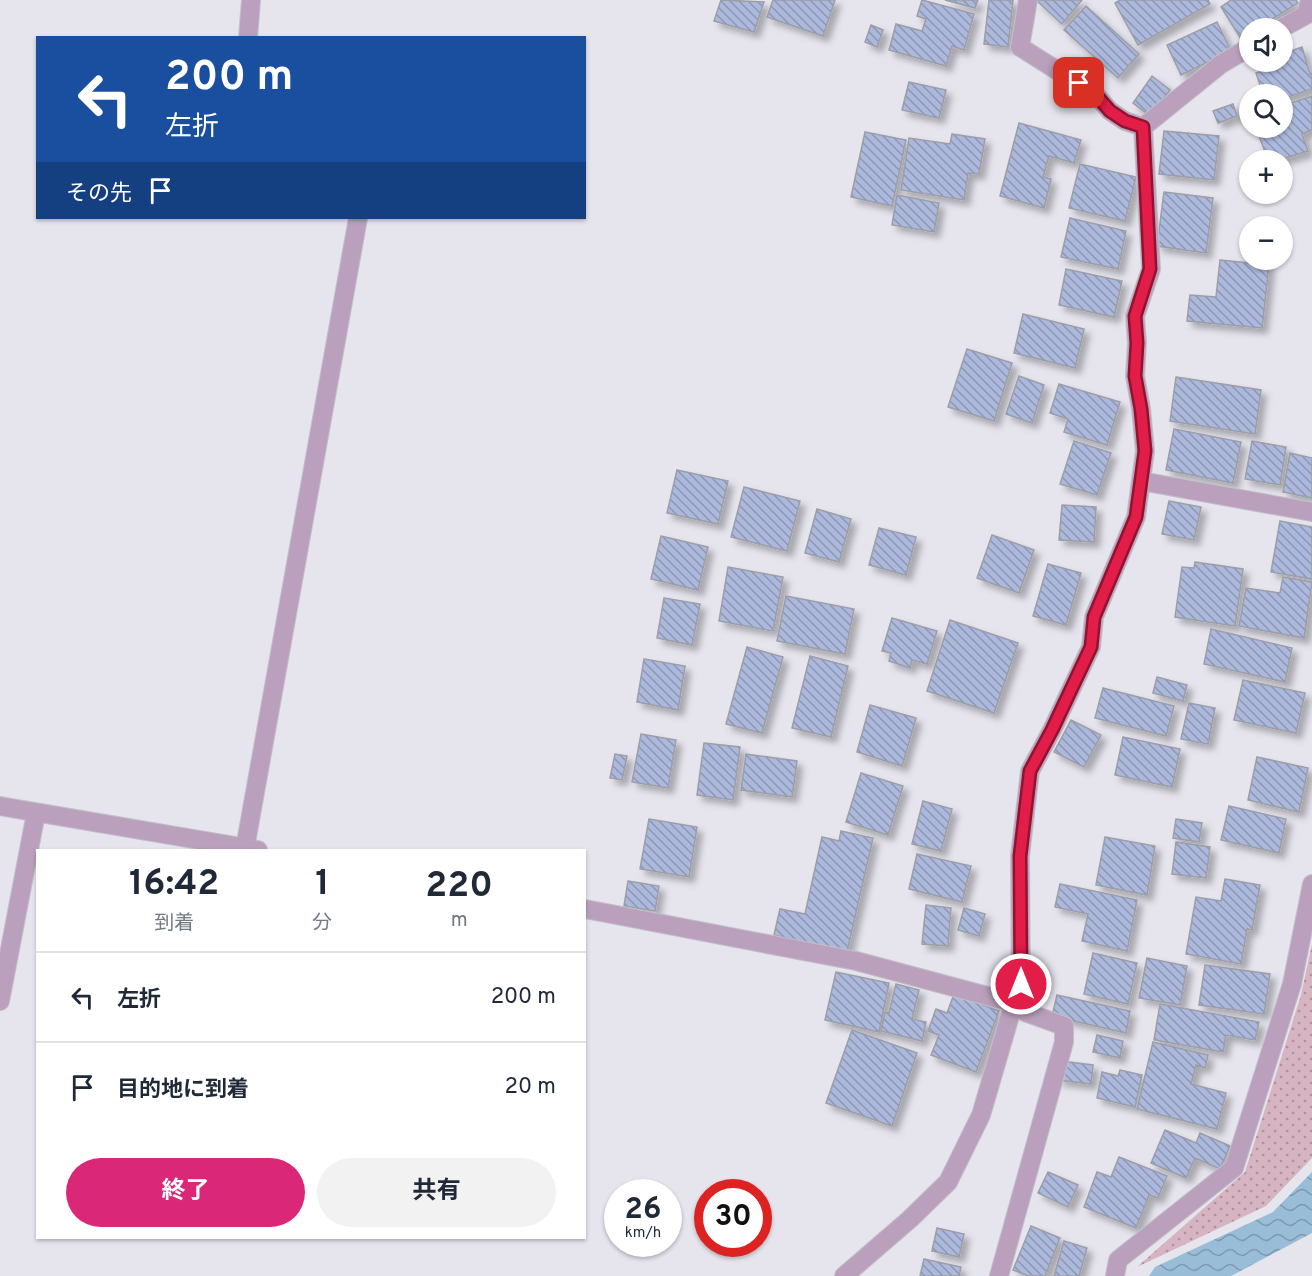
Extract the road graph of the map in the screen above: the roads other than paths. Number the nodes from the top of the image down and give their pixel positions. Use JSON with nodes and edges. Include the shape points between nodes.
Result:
{"nodes":[{"id":1,"x":251,"y":0,"type":"edge"},
{"id":2,"x":1028,"y":0,"type":"edge"},
{"id":3,"x":1310,"y":0,"type":"edge"},
{"id":4,"x":1293,"y":22,"type":"edge"},
{"id":5,"x":248,"y":36,"type":"edge"},
{"id":6,"x":1239,"y":53,"type":"edge"},
{"id":7,"x":1143,"y":127,"type":"junction"},
{"id":8,"x":358,"y":219,"type":"edge"},
{"id":9,"x":1141,"y":481,"type":"junction"},
{"id":10,"x":1312,"y":512,"type":"edge"},
{"id":11,"x":0,"y":806,"type":"edge"},
{"id":12,"x":36,"y":813,"type":"junction"},
{"id":13,"x":251,"y":849,"type":"edge"},
{"id":14,"x":1312,"y":884,"type":"edge"},
{"id":15,"x":586,"y":909,"type":"edge"},
{"id":16,"x":0,"y":1001,"type":"edge"},
{"id":17,"x":1017,"y":1003,"type":"junction"},
{"id":18,"x":844,"y":1276,"type":"edge"},
{"id":19,"x":999,"y":1276,"type":"edge"},
{"id":20,"x":1115,"y":1276,"type":"edge"}],
"edges":[{"from":1,"to":5,"type":"street"},
{"from":2,"to":7,"type":"street","via":[[1020,47],[1096,95],[1125,121]]},
{"from":3,"to":4,"type":"street","via":[[1306,15]]},
{"from":6,"to":7,"type":"street"},
{"from":7,"to":9,"type":"street","via":[[1150,269],[1135,316],[1135,376],[1145,451]]},
{"from":8,"to":13,"type":"street"},
{"from":9,"to":10,"type":"street"},
{"from":9,"to":17,"type":"street","via":[[1136,517],[1094,617],[1091,647],[1030,771],[1020,856]]},
{"from":11,"to":12,"type":"street"},
{"from":12,"to":13,"type":"street"},
{"from":12,"to":16,"type":"street"},
{"from":14,"to":20,"type":"street","via":[[1292,984],[1234,1168],[1118,1260]]},
{"from":15,"to":17,"type":"street","via":[[856,961]]},
{"from":17,"to":18,"type":"street","via":[[981,1115],[948,1182]]},
{"from":17,"to":19,"type":"street","via":[[1025,1012],[1064,1026],[1064,1042]]}]}
